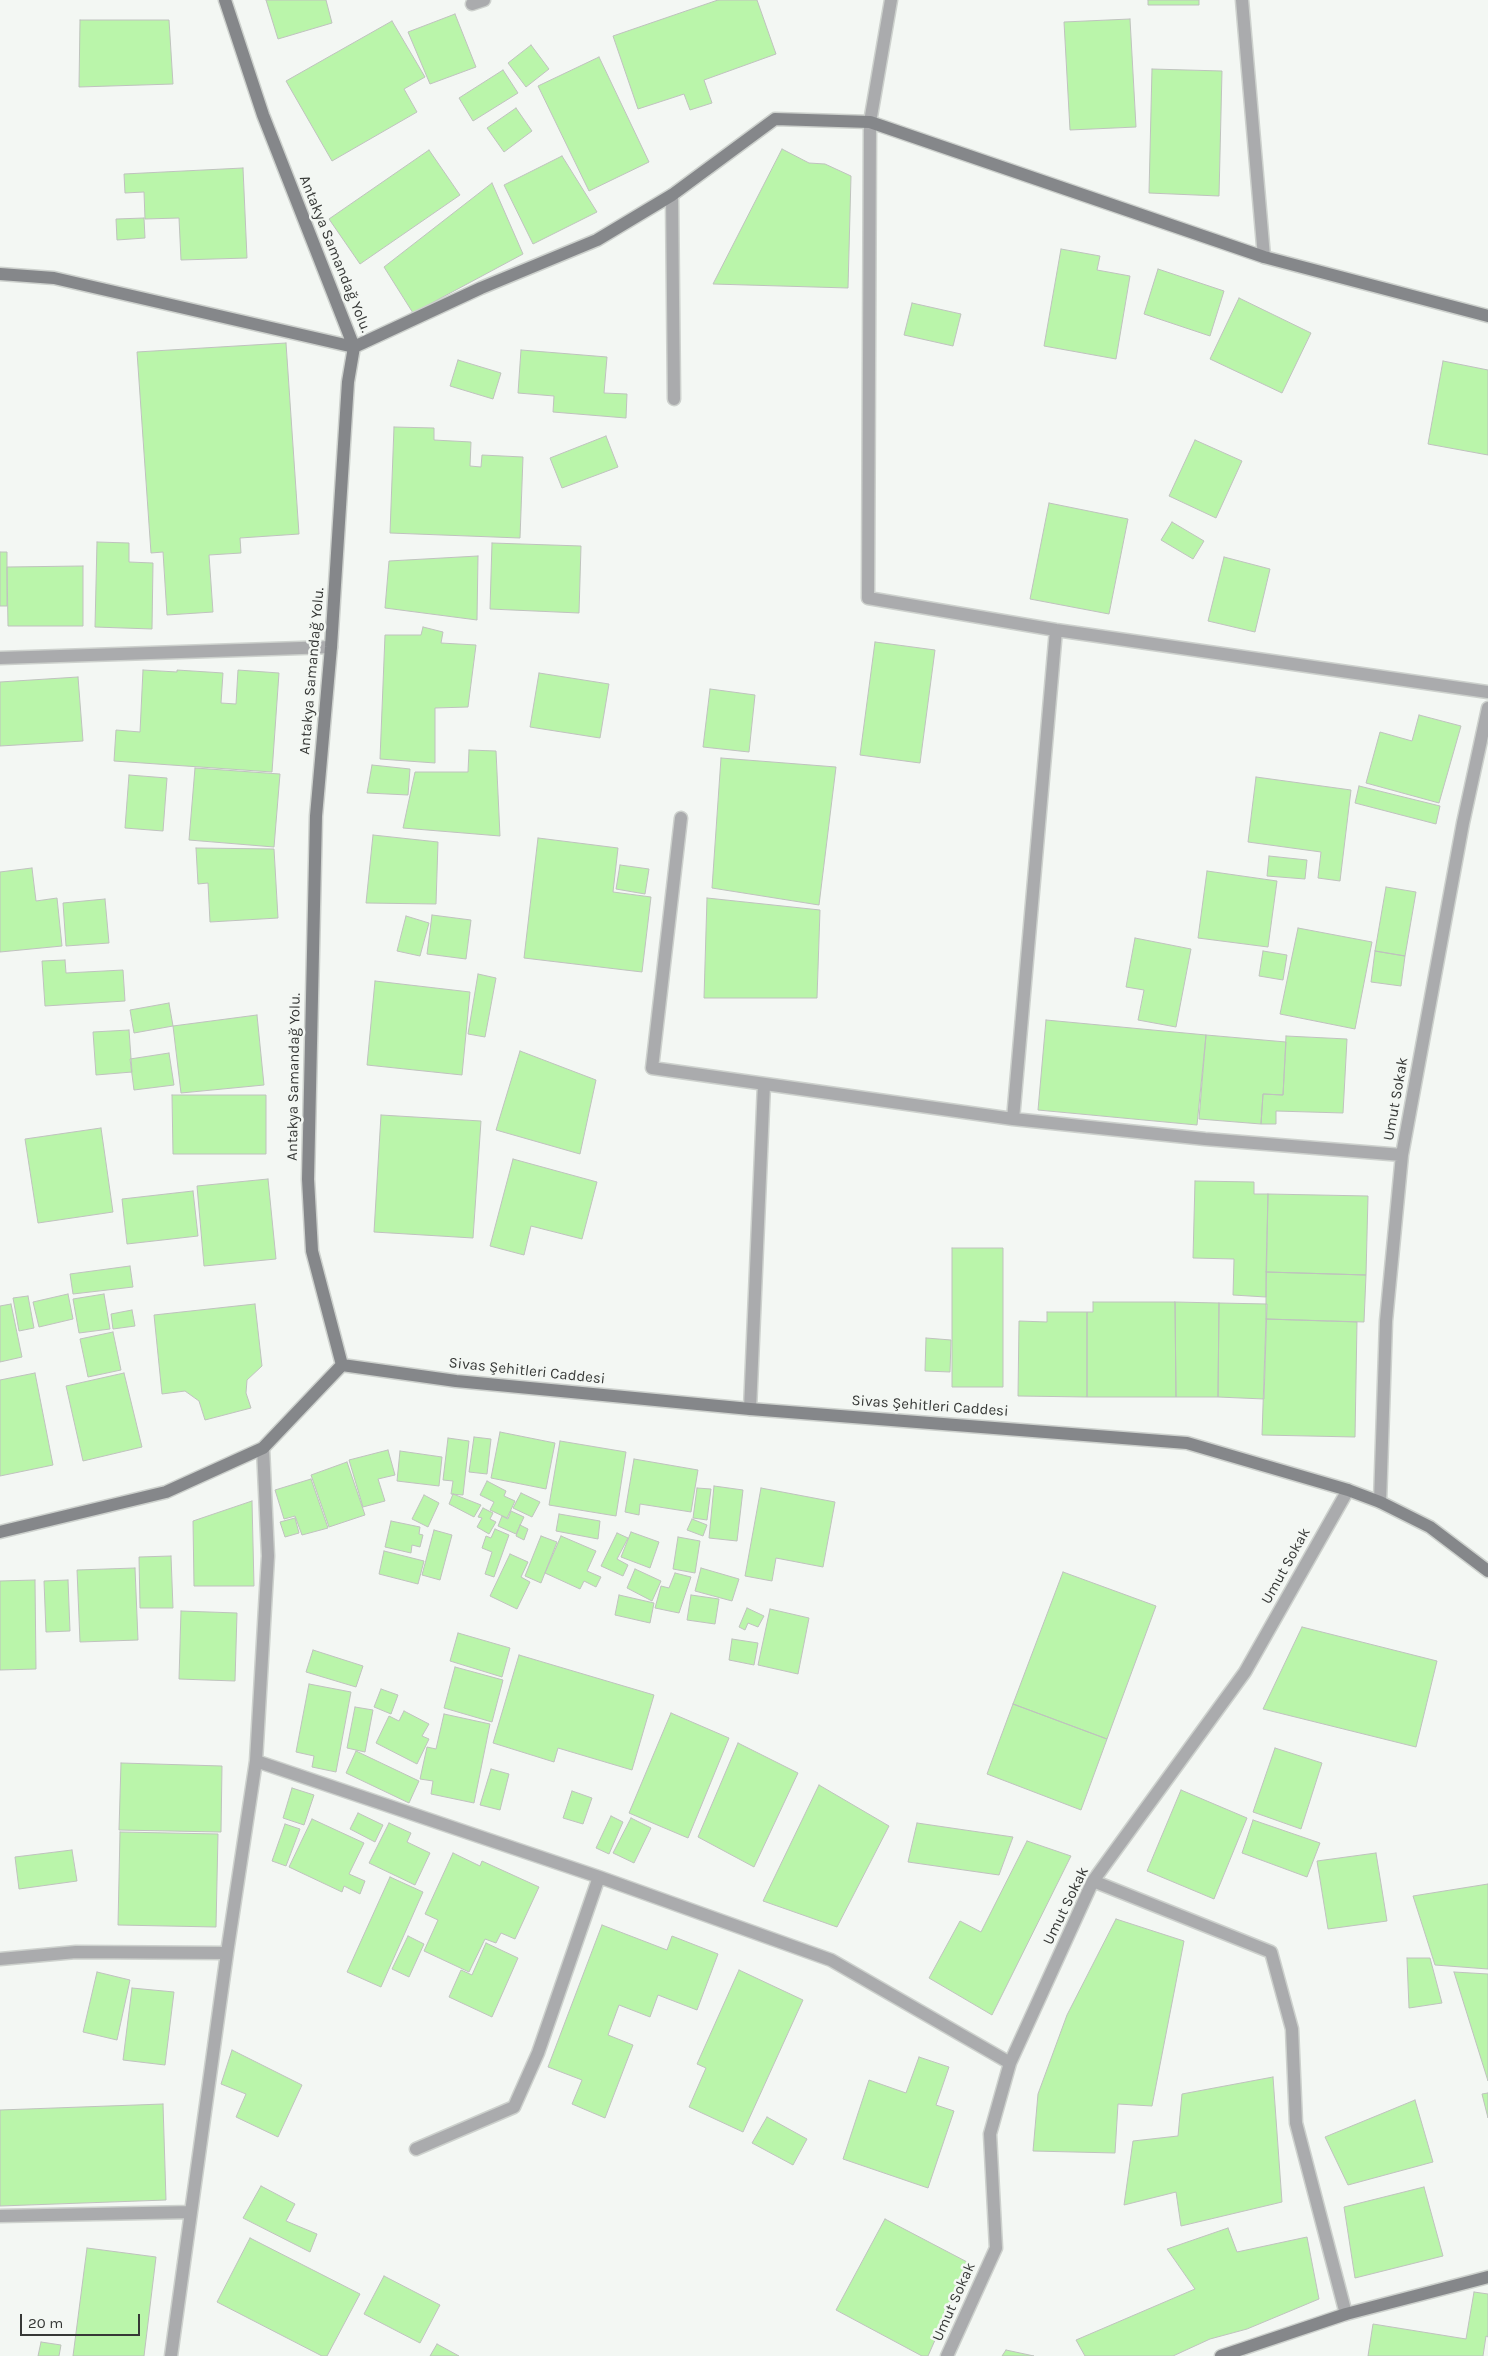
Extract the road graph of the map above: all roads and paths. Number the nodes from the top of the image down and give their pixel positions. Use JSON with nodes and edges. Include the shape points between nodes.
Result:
{"nodes":[{"id":1,"x":225,"y":0,"type":"edge"},
{"id":2,"x":891,"y":0,"type":"edge"},
{"id":3,"x":1242,"y":0,"type":"edge"},
{"id":4,"x":870,"y":122,"type":"junction"},
{"id":5,"x":672,"y":195,"type":"junction"},
{"id":6,"x":1264,"y":257,"type":"junction"},
{"id":7,"x":0,"y":274,"type":"edge"},
{"id":8,"x":1488,"y":316,"type":"edge"},
{"id":9,"x":354,"y":346,"type":"junction"},
{"id":10,"x":674,"y":399,"type":"dead end"},
{"id":11,"x":1056,"y":630,"type":"junction"},
{"id":12,"x":331,"y":648,"type":"junction"},
{"id":13,"x":0,"y":658,"type":"edge"},
{"id":14,"x":1488,"y":692,"type":"edge"},
{"id":15,"x":1488,"y":708,"type":"edge"},
{"id":16,"x":681,"y":818,"type":"dead end"},
{"id":17,"x":764,"y":1084,"type":"junction"},
{"id":18,"x":1013,"y":1119,"type":"junction"},
{"id":19,"x":1402,"y":1154,"type":"junction"},
{"id":20,"x":342,"y":1365,"type":"junction"},
{"id":21,"x":750,"y":1409,"type":"junction"},
{"id":22,"x":263,"y":1448,"type":"junction"},
{"id":23,"x":1348,"y":1490,"type":"junction"},
{"id":24,"x":1380,"y":1502,"type":"junction"},
{"id":25,"x":0,"y":1532,"type":"edge"},
{"id":26,"x":1488,"y":1572,"type":"edge"},
{"id":27,"x":256,"y":1761,"type":"junction"},
{"id":28,"x":599,"y":1877,"type":"junction"},
{"id":29,"x":1093,"y":1881,"type":"junction"},
{"id":30,"x":227,"y":1953,"type":"junction"},
{"id":31,"x":0,"y":1959,"type":"edge"},
{"id":32,"x":1010,"y":2063,"type":"junction"},
{"id":33,"x":416,"y":2148,"type":"dead end"},
{"id":34,"x":191,"y":2212,"type":"junction"},
{"id":35,"x":0,"y":2216,"type":"edge"},
{"id":36,"x":1488,"y":2277,"type":"edge"},
{"id":37,"x":1346,"y":2314,"type":"junction"},
{"id":38,"x":171,"y":2356,"type":"edge"},
{"id":39,"x":948,"y":2356,"type":"edge"},
{"id":40,"x":1222,"y":2356,"type":"edge"}],
"edges":[{"from":1,"to":9,"type":"street","name":"Antakya Samandağ Yolu.","via":[[263,115]]},
{"from":2,"to":4,"type":"street"},
{"from":3,"to":6,"type":"street"},
{"from":4,"to":5,"type":"street","via":[[775,119]]},
{"from":4,"to":6,"type":"street"},
{"from":4,"to":11,"type":"street","via":[[868,598]]},
{"from":5,"to":9,"type":"street","via":[[597,240]]},
{"from":5,"to":10,"type":"street"},
{"from":6,"to":8,"type":"street"},
{"from":7,"to":9,"type":"street","via":[[54,278]]},
{"from":9,"to":12,"type":"street","name":"Antakya Samandağ Yolu.","via":[[348,382]]},
{"from":11,"to":14,"type":"street"},
{"from":11,"to":18,"type":"street"},
{"from":12,"to":13,"type":"street"},
{"from":12,"to":20,"type":"street","name":"Antakya Samandağ Yolu.","via":[[316,816],[308,1179],[312,1251]]},
{"from":15,"to":19,"type":"street","name":"Umut Sokak","via":[[1463,823]]},
{"from":16,"to":17,"type":"street","via":[[652,1068]]},
{"from":17,"to":18,"type":"street"},
{"from":17,"to":21,"type":"street"},
{"from":18,"to":19,"type":"street","via":[[1205,1139]]},
{"from":19,"to":24,"type":"street","name":"Umut Sokak","via":[[1386,1321]]},
{"from":20,"to":21,"type":"street","name":"Sivas Şehitleri Caddesi","via":[[456,1381]]},
{"from":20,"to":22,"type":"street"},
{"from":21,"to":23,"type":"street","name":"Sivas Şehitleri Caddesi","via":[[1187,1443]]},
{"from":22,"to":25,"type":"street","via":[[166,1492]]},
{"from":22,"to":27,"type":"street","via":[[268,1556]]},
{"from":23,"to":24,"type":"street","name":"Sivas Şehitleri Caddesi"},
{"from":23,"to":29,"type":"street","name":"Umut Sokak","via":[[1245,1672]]},
{"from":24,"to":26,"type":"street","name":"Sivas Şehitleri Caddesi","via":[[1430,1527]]},
{"from":27,"to":28,"type":"street"},
{"from":27,"to":30,"type":"street"},
{"from":28,"to":32,"type":"street","via":[[831,1960]]},
{"from":28,"to":33,"type":"street","via":[[538,2053],[514,2107]]},
{"from":29,"to":32,"type":"street","name":"Umut Sokak"},
{"from":29,"to":37,"type":"street","via":[[1271,1952],[1292,2029],[1296,2123]]},
{"from":30,"to":31,"type":"street","via":[[76,1952]]},
{"from":30,"to":34,"type":"street"},
{"from":32,"to":39,"type":"street","name":"Umut Sokak","via":[[990,2134],[996,2248]]},
{"from":34,"to":35,"type":"street"},
{"from":34,"to":38,"type":"street"},
{"from":36,"to":37,"type":"street"},
{"from":37,"to":40,"type":"street"}]}
